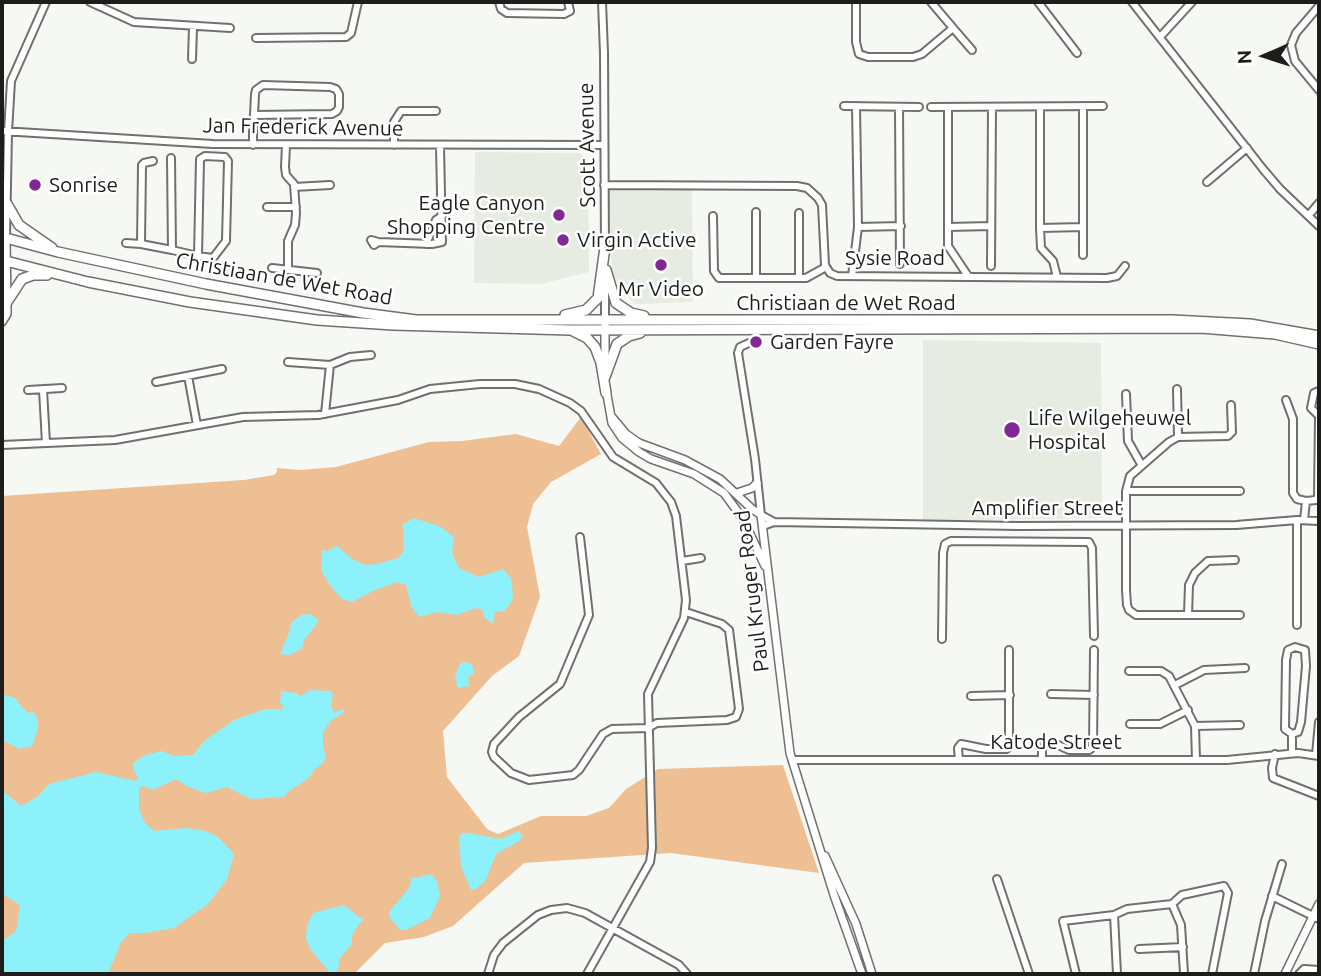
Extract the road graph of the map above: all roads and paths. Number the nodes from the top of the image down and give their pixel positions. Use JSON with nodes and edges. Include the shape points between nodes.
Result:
{"nodes":[{"id":1,"x":46,"y":2,"type":"edge"},
{"id":2,"x":90,"y":2,"type":"edge"},
{"id":3,"x":358,"y":2,"type":"edge"},
{"id":4,"x":499,"y":2,"type":"edge"},
{"id":5,"x":568,"y":2,"type":"edge"},
{"id":6,"x":602,"y":2,"type":"edge"},
{"id":7,"x":856,"y":2,"type":"edge"},
{"id":8,"x":931,"y":2,"type":"edge"},
{"id":9,"x":1038,"y":2,"type":"edge"},
{"id":10,"x":1132,"y":2,"type":"edge"},
{"id":11,"x":1192,"y":2,"type":"edge"},
{"id":12,"x":1319,"y":6,"type":"edge"},
{"id":13,"x":193,"y":27,"type":"junction"},
{"id":14,"x":953,"y":28,"type":"junction"},
{"id":15,"x":230,"y":29,"type":"dead end"},
{"id":16,"x":1160,"y":37,"type":"junction"},
{"id":17,"x":256,"y":38,"type":"dead end"},
{"id":18,"x":972,"y":50,"type":"dead end"},
{"id":19,"x":1077,"y":53,"type":"dead end"},
{"id":20,"x":192,"y":59,"type":"dead end"},
{"id":21,"x":1319,"y":90,"type":"edge"},
{"id":22,"x":844,"y":106,"type":"dead end"},
{"id":23,"x":856,"y":106,"type":"junction"},
{"id":24,"x":1083,"y":106,"type":"junction"},
{"id":25,"x":1103,"y":106,"type":"dead end"},
{"id":26,"x":898,"y":107,"type":"junction"},
{"id":27,"x":919,"y":107,"type":"dead end"},
{"id":28,"x":931,"y":107,"type":"dead end"},
{"id":29,"x":948,"y":107,"type":"junction"},
{"id":30,"x":992,"y":107,"type":"junction"},
{"id":31,"x":1040,"y":107,"type":"junction"},
{"id":32,"x":436,"y":111,"type":"dead end"},
{"id":33,"x":254,"y":115,"type":"junction"},
{"id":34,"x":5,"y":131,"type":"edge"},
{"id":35,"x":253,"y":145,"type":"junction"},
{"id":36,"x":286,"y":145,"type":"junction"},
{"id":37,"x":394,"y":145,"type":"junction"},
{"id":38,"x":604,"y":145,"type":"junction"},
{"id":39,"x":440,"y":146,"type":"junction"},
{"id":40,"x":1247,"y":148,"type":"junction"},
{"id":41,"x":171,"y":158,"type":"dead end"},
{"id":42,"x":153,"y":161,"type":"dead end"},
{"id":43,"x":288,"y":177,"type":"junction"},
{"id":44,"x":277,"y":178,"type":"dead end"},
{"id":45,"x":1207,"y":182,"type":"dead end"},
{"id":46,"x":330,"y":185,"type":"dead end"},
{"id":47,"x":604,"y":185,"type":"junction"},
{"id":48,"x":294,"y":187,"type":"junction"},
{"id":49,"x":5,"y":202,"type":"edge"},
{"id":50,"x":1319,"y":203,"type":"edge"},
{"id":51,"x":296,"y":206,"type":"junction"},
{"id":52,"x":267,"y":207,"type":"dead end"},
{"id":53,"x":756,"y":212,"type":"dead end"},
{"id":54,"x":799,"y":213,"type":"dead end"},
{"id":55,"x":1308,"y":215,"type":"junction"},
{"id":56,"x":442,"y":216,"type":"junction"},
{"id":57,"x":713,"y":216,"type":"dead end"},
{"id":58,"x":901,"y":226,"type":"junction"},
{"id":59,"x":991,"y":226,"type":"junction"},
{"id":60,"x":1319,"y":226,"type":"edge"},
{"id":61,"x":858,"y":227,"type":"junction"},
{"id":62,"x":948,"y":227,"type":"junction"},
{"id":63,"x":1083,"y":227,"type":"junction"},
{"id":64,"x":1040,"y":228,"type":"junction"},
{"id":65,"x":4,"y":237,"type":"edge"},
{"id":66,"x":378,"y":242,"type":"dead end"},
{"id":67,"x":126,"y":243,"type":"dead end"},
{"id":68,"x":141,"y":244,"type":"junction"},
{"id":69,"x":426,"y":244,"type":"junction"},
{"id":70,"x":605,"y":247,"type":"junction"},
{"id":71,"x":172,"y":250,"type":"junction"},
{"id":72,"x":58,"y":252,"type":"junction"},
{"id":73,"x":1083,"y":255,"type":"dead end"},
{"id":74,"x":198,"y":256,"type":"junction"},
{"id":75,"x":4,"y":260,"type":"edge"},
{"id":76,"x":900,"y":264,"type":"dead end"},
{"id":77,"x":991,"y":266,"type":"dead end"},
{"id":78,"x":1125,"y":266,"type":"dead end"},
{"id":79,"x":826,"y":267,"type":"junction"},
{"id":80,"x":272,"y":268,"type":"dead end"},
{"id":81,"x":605,"y":268,"type":"junction"},
{"id":82,"x":288,"y":270,"type":"junction"},
{"id":83,"x":317,"y":274,"type":"dead end"},
{"id":84,"x":63,"y":276,"type":"junction"},
{"id":85,"x":852,"y":276,"type":"junction"},
{"id":86,"x":968,"y":276,"type":"junction"},
{"id":87,"x":1057,"y":277,"type":"junction"},
{"id":88,"x":756,"y":278,"type":"junction"},
{"id":89,"x":799,"y":278,"type":"junction"},
{"id":90,"x":7,"y":302,"type":"junction"},
{"id":91,"x":532,"y":319,"type":"junction"},
{"id":92,"x":2,"y":321,"type":"edge"},
{"id":93,"x":605,"y":324,"type":"junction"},
{"id":94,"x":659,"y":325,"type":"junction"},
{"id":95,"x":570,"y":330,"type":"junction"},
{"id":96,"x":1319,"y":336,"type":"edge"},
{"id":97,"x":749,"y":343,"type":"dead end"},
{"id":98,"x":1319,"y":344,"type":"edge"},
{"id":99,"x":371,"y":355,"type":"dead end"},
{"id":100,"x":288,"y":362,"type":"dead end"},
{"id":101,"x":330,"y":365,"type":"junction"},
{"id":102,"x":222,"y":369,"type":"dead end"},
{"id":103,"x":188,"y":376,"type":"junction"},
{"id":104,"x":605,"y":377,"type":"junction"},
{"id":105,"x":156,"y":382,"type":"dead end"},
{"id":106,"x":62,"y":388,"type":"dead end"},
{"id":107,"x":1177,"y":389,"type":"dead end"},
{"id":108,"x":28,"y":390,"type":"dead end"},
{"id":109,"x":43,"y":390,"type":"junction"},
{"id":110,"x":1319,"y":391,"type":"edge"},
{"id":111,"x":606,"y":393,"type":"junction"},
{"id":112,"x":1126,"y":394,"type":"dead end"},
{"id":113,"x":1286,"y":400,"type":"dead end"},
{"id":114,"x":1231,"y":405,"type":"dead end"},
{"id":115,"x":325,"y":414,"type":"junction"},
{"id":116,"x":611,"y":416,"type":"junction"},
{"id":117,"x":197,"y":425,"type":"junction"},
{"id":118,"x":1178,"y":437,"type":"junction"},
{"id":119,"x":46,"y":443,"type":"junction"},
{"id":120,"x":2,"y":446,"type":"edge"},
{"id":121,"x":1141,"y":464,"type":"junction"},
{"id":122,"x":757,"y":483,"type":"junction"},
{"id":123,"x":1126,"y":491,"type":"junction"},
{"id":124,"x":1240,"y":491,"type":"dead end"},
{"id":125,"x":737,"y":493,"type":"junction"},
{"id":126,"x":1306,"y":501,"type":"junction"},
{"id":127,"x":761,"y":515,"type":"junction"},
{"id":128,"x":743,"y":519,"type":"junction"},
{"id":129,"x":1301,"y":520,"type":"junction"},
{"id":130,"x":1319,"y":521,"type":"edge"},
{"id":131,"x":774,"y":522,"type":"junction"},
{"id":132,"x":763,"y":526,"type":"junction"},
{"id":133,"x":1019,"y":526,"type":"junction"},
{"id":134,"x":1126,"y":526,"type":"junction"},
{"id":135,"x":580,"y":537,"type":"dead end"},
{"id":136,"x":1019,"y":542,"type":"junction"},
{"id":137,"x":702,"y":558,"type":"dead end"},
{"id":138,"x":1235,"y":559,"type":"dead end"},
{"id":139,"x":682,"y":561,"type":"junction"},
{"id":140,"x":767,"y":569,"type":"junction"},
{"id":141,"x":686,"y":612,"type":"junction"},
{"id":142,"x":1188,"y":615,"type":"junction"},
{"id":143,"x":1240,"y":615,"type":"dead end"},
{"id":144,"x":1297,"y":625,"type":"dead end"},
{"id":145,"x":1094,"y":636,"type":"dead end"},
{"id":146,"x":942,"y":639,"type":"dead end"},
{"id":147,"x":1009,"y":650,"type":"dead end"},
{"id":148,"x":1094,"y":650,"type":"dead end"},
{"id":149,"x":1245,"y":667,"type":"dead end"},
{"id":150,"x":1129,"y":671,"type":"dead end"},
{"id":151,"x":1175,"y":685,"type":"junction"},
{"id":152,"x":1051,"y":694,"type":"dead end"},
{"id":153,"x":1010,"y":695,"type":"junction"},
{"id":154,"x":1094,"y":695,"type":"junction"},
{"id":155,"x":971,"y":696,"type":"dead end"},
{"id":156,"x":1188,"y":710,"type":"junction"},
{"id":157,"x":1319,"y":722,"type":"edge"},
{"id":158,"x":1129,"y":724,"type":"dead end"},
{"id":159,"x":1240,"y":725,"type":"dead end"},
{"id":160,"x":1195,"y":726,"type":"junction"},
{"id":161,"x":648,"y":728,"type":"junction"},
{"id":162,"x":1292,"y":734,"type":"junction"},
{"id":163,"x":1318,"y":737,"type":"edge"},
{"id":164,"x":1292,"y":753,"type":"junction"},
{"id":165,"x":1275,"y":754,"type":"junction"},
{"id":166,"x":1318,"y":756,"type":"edge"},
{"id":167,"x":792,"y":760,"type":"junction"},
{"id":168,"x":959,"y":760,"type":"junction"},
{"id":169,"x":1042,"y":760,"type":"junction"},
{"id":170,"x":1196,"y":760,"type":"junction"},
{"id":171,"x":1319,"y":796,"type":"edge"},
{"id":172,"x":815,"y":837,"type":"junction"},
{"id":173,"x":1282,"y":864,"type":"dead end"},
{"id":174,"x":997,"y":879,"type":"dead end"},
{"id":175,"x":1272,"y":896,"type":"junction"},
{"id":176,"x":1172,"y":904,"type":"junction"},
{"id":177,"x":1319,"y":904,"type":"edge"},
{"id":178,"x":1114,"y":915,"type":"junction"},
{"id":179,"x":1316,"y":918,"type":"edge"},
{"id":180,"x":613,"y":929,"type":"junction"},
{"id":181,"x":1183,"y":947,"type":"junction"},
{"id":182,"x":1139,"y":948,"type":"dead end"},
{"id":183,"x":1319,"y":970,"type":"edge"},
{"id":184,"x":488,"y":974,"type":"edge"},
{"id":185,"x":587,"y":974,"type":"edge"},
{"id":186,"x":687,"y":974,"type":"edge"},
{"id":187,"x":862,"y":974,"type":"edge"},
{"id":188,"x":872,"y":974,"type":"edge"},
{"id":189,"x":1029,"y":974,"type":"edge"},
{"id":190,"x":1076,"y":974,"type":"edge"},
{"id":191,"x":1117,"y":974,"type":"edge"},
{"id":192,"x":1184,"y":974,"type":"edge"},
{"id":193,"x":1212,"y":974,"type":"edge"},
{"id":194,"x":1254,"y":974,"type":"edge"},
{"id":195,"x":1285,"y":974,"type":"edge"},
{"id":196,"x":1298,"y":974,"type":"edge"}],
"edges":[{"from":1,"to":34,"type":"street","via":[[11,81]]},
{"from":2,"to":13,"type":"street","via":[[134,22]]},
{"from":3,"to":17,"type":"street","via":[[346,37]]},
{"from":4,"to":5,"type":"street","via":[[507,13],[537,14],[568,13]]},
{"from":6,"to":38,"type":"street","name":"Scott Avenue"},
{"from":7,"to":14,"type":"street","via":[[857,48],[864,56],[919,56]]},
{"from":8,"to":14,"type":"street"},
{"from":9,"to":19,"type":"street"},
{"from":10,"to":16,"type":"street"},
{"from":11,"to":16,"type":"street"},
{"from":12,"to":21,"type":"street","via":[[1291,45],[1295,61]]},
{"from":13,"to":15,"type":"street"},
{"from":13,"to":20,"type":"street"},
{"from":14,"to":18,"type":"street"},
{"from":16,"to":40,"type":"street"},
{"from":22,"to":23,"type":"street"},
{"from":23,"to":26,"type":"street"},
{"from":23,"to":61,"type":"street"},
{"from":24,"to":25,"type":"street"},
{"from":24,"to":31,"type":"street"},
{"from":24,"to":63,"type":"street"},
{"from":26,"to":27,"type":"street"},
{"from":26,"to":58,"type":"street"},
{"from":28,"to":29,"type":"street"},
{"from":29,"to":30,"type":"street"},
{"from":29,"to":62,"type":"street"},
{"from":30,"to":31,"type":"street"},
{"from":30,"to":59,"type":"street"},
{"from":31,"to":64,"type":"street"},
{"from":32,"to":37,"type":"street","via":[[401,111],[394,122]]},
{"from":33,"to":33,"type":"street","via":[[256,90],[263,85],[330,87],[339,94],[339,107],[332,114]]},
{"from":33,"to":35,"type":"street"},
{"from":34,"to":35,"type":"street","name":"Jan Frederick Avenue"},
{"from":34,"to":49,"type":"street"},
{"from":35,"to":36,"type":"street","name":"Jan Frederick Avenue"},
{"from":36,"to":37,"type":"street","name":"Jan Frederick Avenue"},
{"from":36,"to":43,"type":"street"},
{"from":37,"to":39,"type":"street","name":"Jan Frederick Avenue"},
{"from":38,"to":39,"type":"street","name":"Jan Frederick Avenue"},
{"from":38,"to":47,"type":"street","name":"Scott Avenue"},
{"from":39,"to":56,"type":"street"},
{"from":40,"to":45,"type":"street"},
{"from":40,"to":55,"type":"street"},
{"from":41,"to":71,"type":"street"},
{"from":42,"to":68,"type":"street","via":[[142,165]]},
{"from":43,"to":44,"type":"street"},
{"from":43,"to":48,"type":"street"},
{"from":46,"to":48,"type":"street"},
{"from":47,"to":70,"type":"street","name":"Scott Avenue"},
{"from":47,"to":79,"type":"street","name":"Sysie Road","via":[[805,187],[824,209]]},
{"from":48,"to":51,"type":"street"},
{"from":49,"to":65,"type":"street"},
{"from":49,"to":72,"type":"main road","via":[[19,225]]},
{"from":50,"to":55,"type":"street"},
{"from":51,"to":52,"type":"street"},
{"from":51,"to":82,"type":"street"},
{"from":53,"to":88,"type":"street"},
{"from":54,"to":89,"type":"street"},
{"from":55,"to":60,"type":"street"},
{"from":56,"to":69,"type":"street"},
{"from":56,"to":69,"type":"street","via":[[442,242]]},
{"from":57,"to":88,"type":"street","via":[[716,276]]},
{"from":58,"to":61,"type":"street"},
{"from":58,"to":76,"type":"street"},
{"from":59,"to":62,"type":"street"},
{"from":59,"to":77,"type":"street"},
{"from":61,"to":85,"type":"street"},
{"from":62,"to":86,"type":"street","via":[[950,251]]},
{"from":63,"to":64,"type":"street"},
{"from":63,"to":73,"type":"street"},
{"from":64,"to":87,"type":"street","via":[[1041,248],[1053,261]]},
{"from":65,"to":72,"type":"main road","name":"Christiaan de Wet Road"},
{"from":65,"to":75,"type":"street"},
{"from":66,"to":69,"type":"street"},
{"from":67,"to":68,"type":"street"},
{"from":68,"to":71,"type":"street"},
{"from":70,"to":81,"type":"street","name":"Scott Avenue"},
{"from":70,"to":91,"type":"main road","via":[[601,289],[591,307]]},
{"from":71,"to":74,"type":"street"},
{"from":72,"to":91,"type":"main road","name":"Christiaan de Wet Road","via":[[401,318]]},
{"from":74,"to":74,"type":"street","via":[[216,257],[227,239],[225,157],[200,159]]},
{"from":75,"to":84,"type":"main road","name":"Christiaan de Wet Road"},
{"from":75,"to":90,"type":"street"},
{"from":78,"to":87,"type":"street","name":"Sysie Road","via":[[1112,278]]},
{"from":79,"to":85,"type":"street","name":"Sysie Road","via":[[833,275]]},
{"from":79,"to":89,"type":"street","via":[[811,277]]},
{"from":80,"to":82,"type":"street"},
{"from":81,"to":93,"type":"street","name":"Scott Avenue"},
{"from":81,"to":94,"type":"main road","via":[[619,306]]},
{"from":82,"to":83,"type":"street"},
{"from":84,"to":90,"type":"main road","via":[[28,276]]},
{"from":84,"to":95,"type":"main road","name":"Christiaan de Wet Road","via":[[190,302],[327,321]]},
{"from":85,"to":86,"type":"street","name":"Sysie Road"},
{"from":86,"to":87,"type":"street","name":"Sysie Road"},
{"from":88,"to":89,"type":"street"},
{"from":90,"to":92,"type":"street"},
{"from":91,"to":93,"type":"main road","name":"Christiaan de Wet Road"},
{"from":93,"to":94,"type":"main road","name":"Christiaan de Wet Road"},
{"from":93,"to":95,"type":"main road","name":"Christiaan de Wet Road"},
{"from":93,"to":104,"type":"street"},
{"from":94,"to":96,"type":"main road","name":"Christiaan de Wet Road","via":[[1212,321]]},
{"from":94,"to":98,"type":"main road","name":"Christiaan de Wet Road","via":[[1201,328],[1275,334]]},
{"from":94,"to":104,"type":"main road","via":[[622,340],[614,349]]},
{"from":95,"to":111,"type":"main road","via":[[595,347]]},
{"from":97,"to":122,"type":"street","name":"Paul Kruger Road","via":[[738,353]]},
{"from":99,"to":101,"type":"street"},
{"from":100,"to":101,"type":"street"},
{"from":101,"to":115,"type":"street"},
{"from":102,"to":103,"type":"street"},
{"from":103,"to":105,"type":"street"},
{"from":103,"to":117,"type":"street"},
{"from":104,"to":111,"type":"street"},
{"from":106,"to":109,"type":"street"},
{"from":107,"to":118,"type":"street"},
{"from":108,"to":109,"type":"street"},
{"from":109,"to":119,"type":"street"},
{"from":110,"to":126,"type":"street","via":[[1314,393],[1311,408],[1319,416],[1318,497]]},
{"from":111,"to":116,"type":"street"},
{"from":112,"to":121,"type":"street","via":[[1128,441]]},
{"from":113,"to":126,"type":"street","via":[[1294,425],[1293,493]]},
{"from":114,"to":118,"type":"street","via":[[1232,432],[1228,436]]},
{"from":115,"to":117,"type":"street","via":[[243,417]]},
{"from":115,"to":139,"type":"street","via":[[437,388],[480,384],[525,386],[556,396],[581,411],[613,457],[656,483],[667,496],[676,516]]},
{"from":116,"to":125,"type":"street","name":"Amplifier Street","via":[[639,443],[697,466]]},
{"from":116,"to":128,"type":"street","via":[[633,448],[713,484]]},
{"from":117,"to":119,"type":"street","via":[[115,440]]},
{"from":118,"to":121,"type":"street"},
{"from":119,"to":120,"type":"street"},
{"from":121,"to":123,"type":"street","via":[[1130,476]]},
{"from":122,"to":125,"type":"street"},
{"from":122,"to":127,"type":"street","name":"Paul Kruger Road"},
{"from":123,"to":124,"type":"street"},
{"from":123,"to":134,"type":"street"},
{"from":125,"to":127,"type":"street","name":"Amplifier Street"},
{"from":126,"to":129,"type":"street"},
{"from":127,"to":131,"type":"street","name":"Amplifier Street"},
{"from":127,"to":132,"type":"street","name":"Paul Kruger Road"},
{"from":128,"to":132,"type":"street"},
{"from":128,"to":140,"type":"street"},
{"from":129,"to":130,"type":"street","name":"Amplifier Street"},
{"from":129,"to":134,"type":"street","name":"Amplifier Street"},
{"from":129,"to":144,"type":"street"},
{"from":131,"to":132,"type":"street","name":"Amplifier Street"},
{"from":131,"to":133,"type":"street","name":"Amplifier Street"},
{"from":132,"to":140,"type":"street","name":"Paul Kruger Road"},
{"from":133,"to":134,"type":"street","name":"Amplifier Street"},
{"from":133,"to":136,"type":"street"},
{"from":134,"to":142,"type":"street","via":[[1127,605],[1132,613]]},
{"from":135,"to":161,"type":"street","via":[[588,619],[560,684],[519,717],[494,744],[493,755],[522,779],[564,777],[577,773],[607,731]]},
{"from":136,"to":145,"type":"street","via":[[1091,544]]},
{"from":136,"to":146,"type":"street","via":[[945,544]]},
{"from":137,"to":139,"type":"street"},
{"from":138,"to":142,"type":"street","via":[[1208,561],[1195,573],[1189,584]]},
{"from":139,"to":141,"type":"street"},
{"from":140,"to":167,"type":"street","name":"Paul Kruger Road"},
{"from":141,"to":161,"type":"street","via":[[649,690]]},
{"from":141,"to":161,"type":"street","via":[[729,630],[739,712],[727,720],[657,723]]},
{"from":142,"to":143,"type":"street"},
{"from":147,"to":153,"type":"street"},
{"from":148,"to":154,"type":"street"},
{"from":149,"to":151,"type":"street","via":[[1203,670]]},
{"from":150,"to":151,"type":"street","via":[[1161,671]]},
{"from":151,"to":156,"type":"street"},
{"from":152,"to":154,"type":"street"},
{"from":153,"to":155,"type":"street"},
{"from":153,"to":168,"type":"street","via":[[1009,748],[961,744]]},
{"from":154,"to":169,"type":"street","via":[[1092,749],[1069,750],[1047,744],[1042,748]]},
{"from":156,"to":158,"type":"street","via":[[1160,724]]},
{"from":156,"to":160,"type":"street"},
{"from":157,"to":163,"type":"street"},
{"from":159,"to":160,"type":"street"},
{"from":160,"to":170,"type":"street"},
{"from":161,"to":180,"type":"street","via":[[652,854]]},
{"from":162,"to":162,"type":"street","via":[[1285,729],[1286,660],[1288,650],[1295,647],[1306,653],[1306,666],[1301,722],[1298,732]]},
{"from":162,"to":164,"type":"street"},
{"from":163,"to":166,"type":"street"},
{"from":164,"to":165,"type":"street","name":"Katode Street"},
{"from":164,"to":166,"type":"street","name":"Katode Street"},
{"from":165,"to":170,"type":"street","name":"Katode Street"},
{"from":165,"to":171,"type":"street","via":[[1273,778]]},
{"from":167,"to":168,"type":"street","name":"Katode Street"},
{"from":167,"to":172,"type":"street","name":"Paul Kruger Road"},
{"from":168,"to":169,"type":"street","name":"Katode Street"},
{"from":169,"to":170,"type":"street","name":"Katode Street"},
{"from":172,"to":187,"type":"street","name":"Paul Kruger Road"},
{"from":172,"to":188,"type":"street","name":"Paul Kruger Road","via":[[852,914]]},
{"from":173,"to":175,"type":"street"},
{"from":174,"to":189,"type":"street"},
{"from":175,"to":179,"type":"street"},
{"from":175,"to":194,"type":"street"},
{"from":176,"to":178,"type":"street"},
{"from":176,"to":181,"type":"street","via":[[1180,920]]},
{"from":176,"to":193,"type":"street","via":[[1182,895],[1227,888]]},
{"from":177,"to":179,"type":"street"},
{"from":178,"to":190,"type":"street","via":[[1063,921]]},
{"from":178,"to":191,"type":"street"},
{"from":179,"to":195,"type":"street"},
{"from":180,"to":184,"type":"street","via":[[581,911],[551,910],[503,943]]},
{"from":180,"to":185,"type":"street"},
{"from":180,"to":186,"type":"street","via":[[679,965]]},
{"from":181,"to":182,"type":"street"},
{"from":181,"to":192,"type":"street"},
{"from":183,"to":196,"type":"street","via":[[1304,968]]}]}
